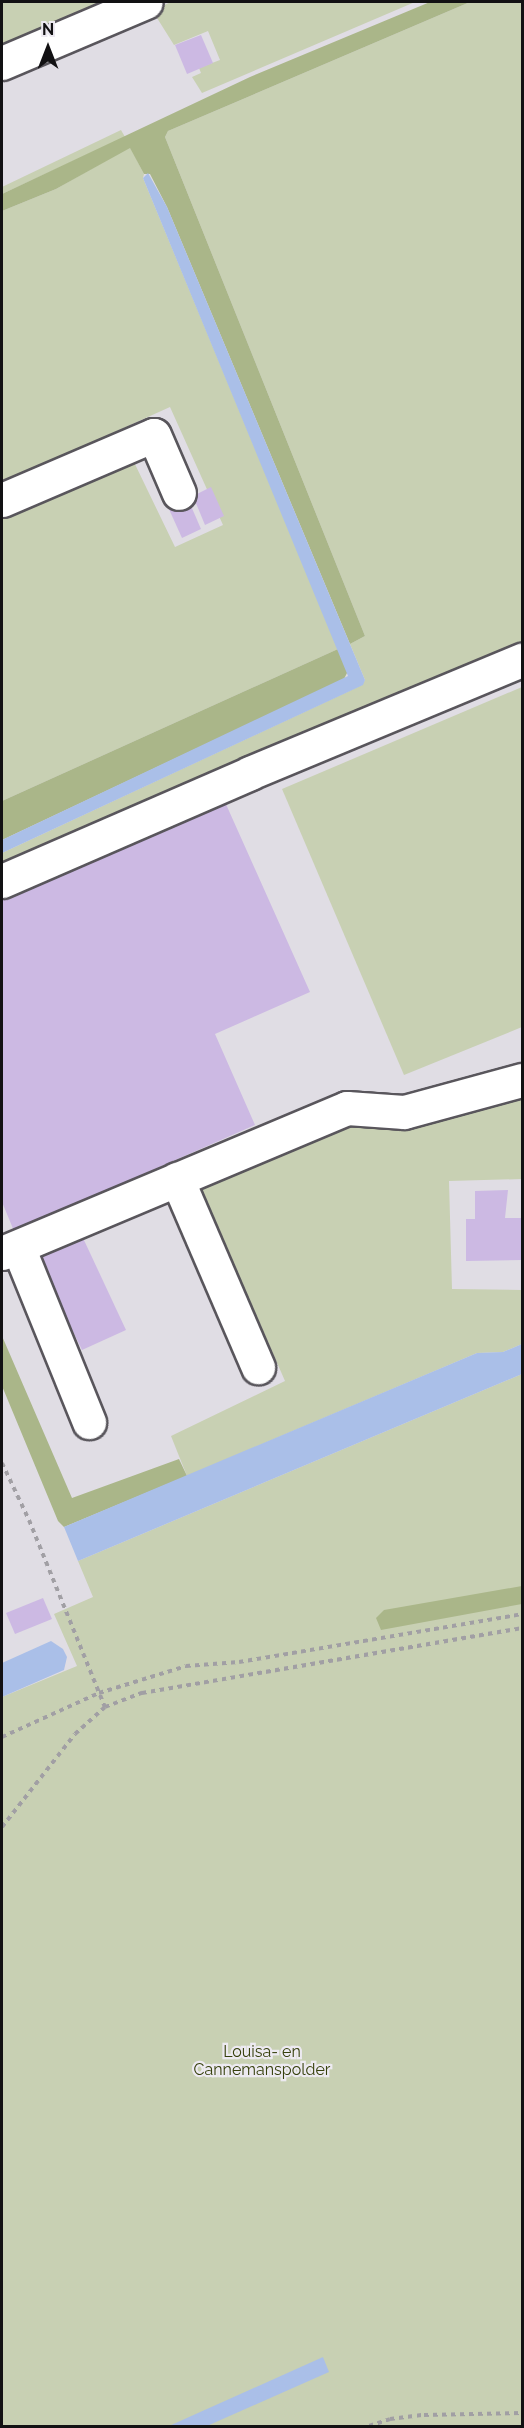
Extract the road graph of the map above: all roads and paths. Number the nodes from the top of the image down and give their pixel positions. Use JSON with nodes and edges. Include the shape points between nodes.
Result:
{"nodes":[{"id":1,"x":146,"y":2,"type":"edge"},
{"id":2,"x":2,"y":63,"type":"edge"},
{"id":3,"x":178,"y":492,"type":"dead end"},
{"id":4,"x":2,"y":500,"type":"edge"},
{"id":5,"x":522,"y":660,"type":"edge"},
{"id":6,"x":2,"y":881,"type":"edge"},
{"id":7,"x":522,"y":1080,"type":"edge"},
{"id":8,"x":177,"y":1179,"type":"junction"},
{"id":9,"x":10,"y":1250,"type":"edge"},
{"id":10,"x":228,"y":1298,"type":"junction"},
{"id":11,"x":262,"y":1314,"type":"dead end"},
{"id":12,"x":258,"y":1367,"type":"dead end"},
{"id":13,"x":89,"y":1422,"type":"dead end"},
{"id":14,"x":2,"y":1463,"type":"edge"},
{"id":15,"x":522,"y":1614,"type":"edge"},
{"id":16,"x":522,"y":1628,"type":"edge"},
{"id":17,"x":99,"y":1693,"type":"junction"},
{"id":18,"x":105,"y":1707,"type":"junction"},
{"id":19,"x":2,"y":1737,"type":"edge"},
{"id":20,"x":2,"y":1827,"type":"edge"},
{"id":21,"x":522,"y":2413,"type":"edge"},
{"id":22,"x":369,"y":2427,"type":"edge"}],
"edges":[{"from":1,"to":2,"type":"street"},
{"from":3,"to":4,"type":"street","via":[[154,435]]},
{"from":5,"to":6,"type":"street"},
{"from":7,"to":8,"type":"street","via":[[404,1112],[347,1108]]},
{"from":8,"to":9,"type":"street"},
{"from":8,"to":10,"type":"street"},
{"from":9,"to":13,"type":"street"},
{"from":10,"to":11,"type":"street"},
{"from":10,"to":12,"type":"street"},
{"from":14,"to":17,"type":"path"},
{"from":15,"to":17,"type":"path","via":[[239,1662],[186,1666]]},
{"from":16,"to":18,"type":"path","via":[[153,1691]]},
{"from":17,"to":18,"type":"path"},
{"from":17,"to":19,"type":"path"},
{"from":18,"to":20,"type":"path","via":[[75,1734]]},
{"from":21,"to":22,"type":"path","via":[[424,2415],[390,2419]]}]}
